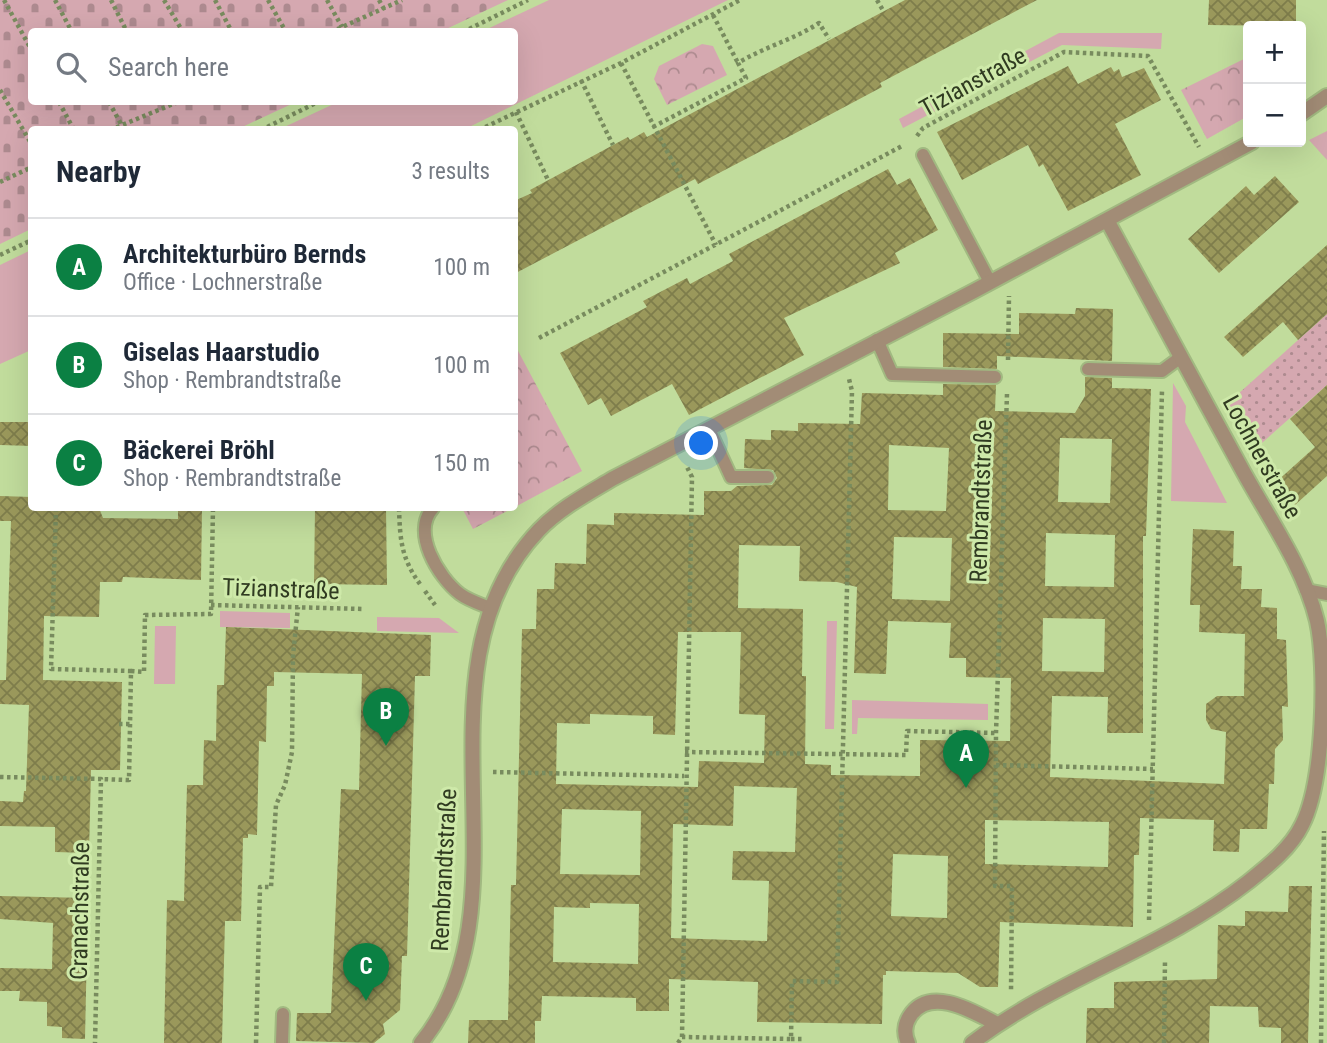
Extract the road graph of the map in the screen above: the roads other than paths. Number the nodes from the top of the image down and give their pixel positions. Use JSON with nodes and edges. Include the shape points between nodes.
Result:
{"nodes":[{"id":1,"x":1327,"y":96,"type":"edge"},
{"id":2,"x":1306,"y":111,"type":"edge"},
{"id":3,"x":1243,"y":147,"type":"edge"},
{"id":4,"x":923,"y":155,"type":"dead end"},
{"id":5,"x":1107,"y":220,"type":"junction"},
{"id":6,"x":990,"y":282,"type":"junction"},
{"id":7,"x":877,"y":340,"type":"junction"},
{"id":8,"x":1181,"y":357,"type":"junction"},
{"id":9,"x":1088,"y":369,"type":"dead end"},
{"id":10,"x":996,"y":377,"type":"dead end"},
{"id":11,"x":709,"y":429,"type":"junction"},
{"id":12,"x":768,"y":477,"type":"dead end"},
{"id":13,"x":432,"y":511,"type":"edge"},
{"id":14,"x":1306,"y":590,"type":"junction"},
{"id":15,"x":1327,"y":594,"type":"edge"},
{"id":16,"x":489,"y":608,"type":"junction"},
{"id":17,"x":283,"y":1014,"type":"dead end"},
{"id":18,"x":997,"y":1024,"type":"junction"},
{"id":19,"x":282,"y":1043,"type":"edge"},
{"id":20,"x":421,"y":1043,"type":"edge"},
{"id":21,"x":908,"y":1043,"type":"edge"},
{"id":22,"x":972,"y":1043,"type":"edge"}],
"edges":[{"from":1,"to":2,"type":"street"},
{"from":3,"to":5,"type":"street","name":"Rembrandtstraße"},
{"from":4,"to":6,"type":"lane"},
{"from":5,"to":6,"type":"street","name":"Rembrandtstraße"},
{"from":5,"to":8,"type":"street","name":"Lochnerstraße"},
{"from":6,"to":7,"type":"street","name":"Rembrandtstraße"},
{"from":7,"to":10,"type":"lane","via":[[892,374]]},
{"from":7,"to":11,"type":"street","name":"Rembrandtstraße"},
{"from":8,"to":9,"type":"lane","via":[[1162,371]]},
{"from":8,"to":14,"type":"street","name":"Lochnerstraße"},
{"from":11,"to":12,"type":"lane","via":[[731,477]]},
{"from":11,"to":16,"type":"street","name":"Rembrandtstraße","via":[[612,479],[540,528],[500,584]]},
{"from":13,"to":16,"type":"lane","via":[[424,526],[425,538],[443,576],[461,595]]},
{"from":14,"to":15,"type":"lane"},
{"from":14,"to":18,"type":"street","name":"Lochnerstraße","via":[[1322,648],[1319,759],[1307,813],[1292,841],[1246,884],[1159,939]]},
{"from":16,"to":20,"type":"street","name":"Rembrandtstraße","via":[[477,671],[471,897],[462,964],[453,993]]},
{"from":17,"to":19,"type":"lane"},
{"from":18,"to":21,"type":"street","via":[[958,1005],[926,1003],[909,1017]]},
{"from":18,"to":22,"type":"street","name":"Lochnerstraße"}]}
